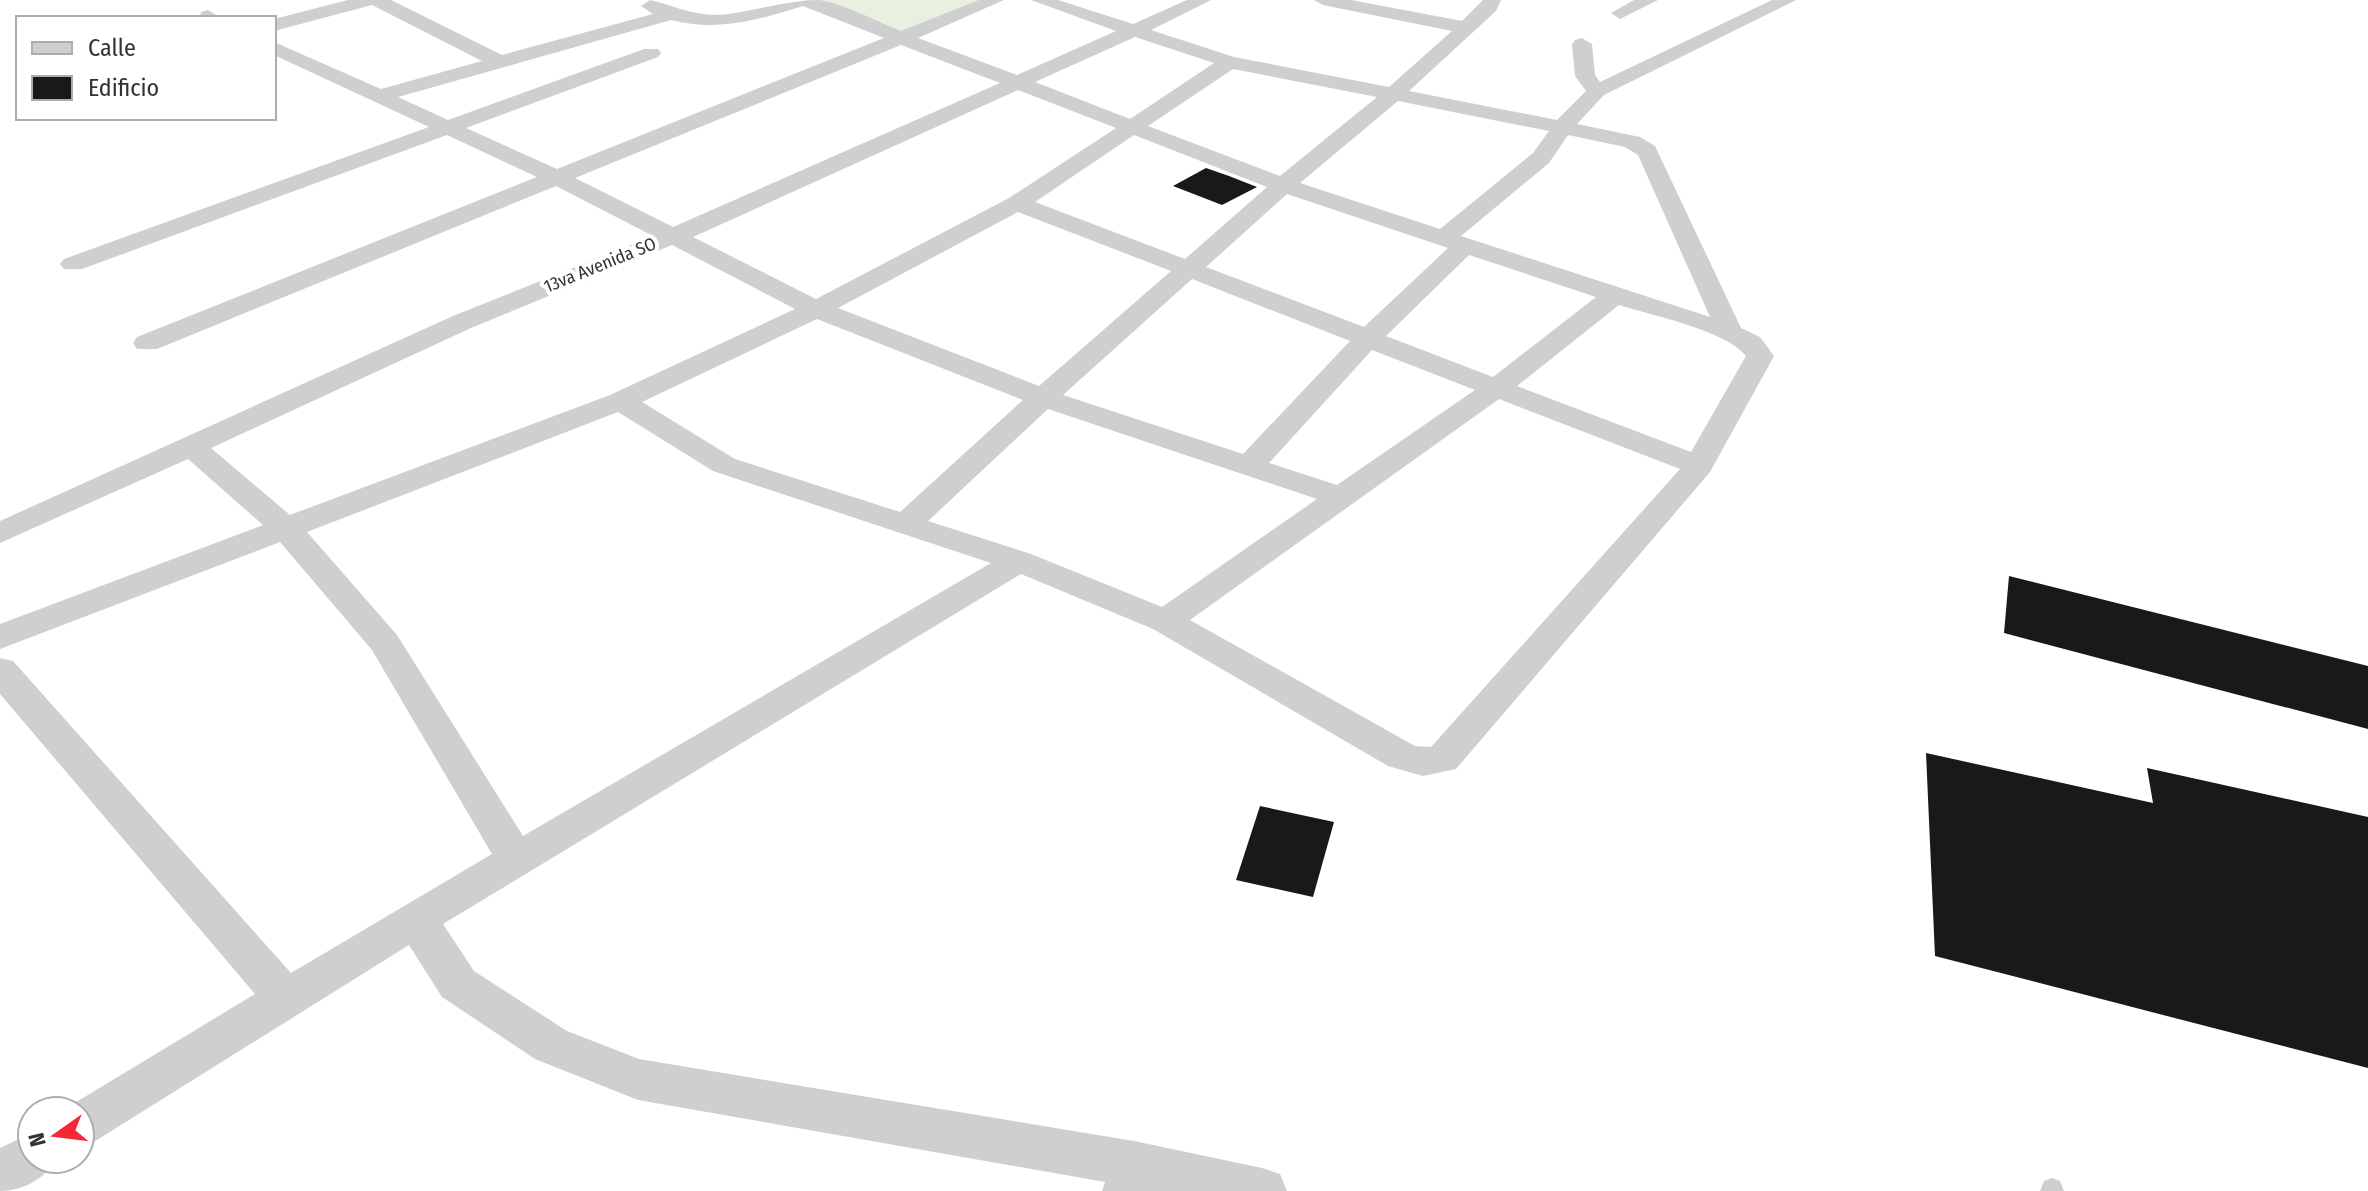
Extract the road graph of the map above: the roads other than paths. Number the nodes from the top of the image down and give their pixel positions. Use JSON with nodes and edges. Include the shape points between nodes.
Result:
{"nodes":[{"id":1,"x":369,"y":0,"type":"edge"},
{"id":2,"x":377,"y":0,"type":"edge"},
{"id":3,"x":639,"y":0,"type":"edge"},
{"id":4,"x":803,"y":0,"type":"edge"},
{"id":5,"x":995,"y":0,"type":"edge"},
{"id":6,"x":1040,"y":0,"type":"edge"},
{"id":7,"x":1202,"y":0,"type":"edge"},
{"id":8,"x":1323,"y":0,"type":"edge"},
{"id":9,"x":1492,"y":0,"type":"edge"},
{"id":10,"x":1649,"y":0,"type":"edge"},
{"id":11,"x":1787,"y":0,"type":"edge"},
{"id":12,"x":1739,"y":3,"type":"dead end"},
{"id":13,"x":1766,"y":10,"type":"junction"},
{"id":14,"x":1620,"y":13,"type":"dead end"},
{"id":15,"x":669,"y":15,"type":"junction"},
{"id":16,"x":276,"y":24,"type":"edge"},
{"id":17,"x":1467,"y":28,"type":"junction"},
{"id":18,"x":1131,"y":32,"type":"junction"},
{"id":19,"x":899,"y":38,"type":"junction"},
{"id":20,"x":1582,"y":44,"type":"dead end"},
{"id":21,"x":276,"y":49,"type":"edge"},
{"id":22,"x":651,"y":53,"type":"dead end"},
{"id":23,"x":500,"y":62,"type":"junction"},
{"id":24,"x":1230,"y":62,"type":"junction"},
{"id":25,"x":1016,"y":83,"type":"junction"},
{"id":26,"x":1597,"y":91,"type":"junction"},
{"id":27,"x":1395,"y":93,"type":"junction"},
{"id":28,"x":382,"y":95,"type":"junction"},
{"id":29,"x":446,"y":125,"type":"junction"},
{"id":30,"x":1131,"y":127,"type":"junction"},
{"id":31,"x":1562,"y":127,"type":"junction"},
{"id":32,"x":554,"y":176,"type":"junction"},
{"id":33,"x":1283,"y":185,"type":"junction"},
{"id":34,"x":1017,"y":203,"type":"junction"},
{"id":35,"x":676,"y":235,"type":"junction"},
{"id":36,"x":1454,"y":241,"type":"junction"},
{"id":37,"x":73,"y":264,"type":"dead end"},
{"id":38,"x":1190,"y":270,"type":"junction"},
{"id":39,"x":1617,"y":294,"type":"junction"},
{"id":40,"x":816,"y":309,"type":"junction"},
{"id":41,"x":1730,"y":333,"type":"junction"},
{"id":42,"x":1368,"y":338,"type":"junction"},
{"id":43,"x":147,"y":343,"type":"dead end"},
{"id":44,"x":1496,"y":388,"type":"junction"},
{"id":45,"x":1043,"y":398,"type":"junction"},
{"id":46,"x":620,"y":401,"type":"junction"},
{"id":47,"x":191,"y":446,"type":"junction"},
{"id":48,"x":1249,"y":466,"type":"junction"},
{"id":49,"x":1699,"y":466,"type":"junction"},
{"id":50,"x":1341,"y":497,"type":"junction"},
{"id":51,"x":907,"y":523,"type":"junction"},
{"id":52,"x":286,"y":528,"type":"junction"},
{"id":53,"x":0,"y":533,"type":"edge"},
{"id":54,"x":1019,"y":561,"type":"junction"},
{"id":55,"x":1165,"y":621,"type":"junction"},
{"id":56,"x":0,"y":637,"type":"edge"},
{"id":57,"x":0,"y":670,"type":"edge"},
{"id":58,"x":516,"y":859,"type":"junction"},
{"id":59,"x":416,"y":919,"type":"junction"},
{"id":60,"x":286,"y":999,"type":"junction"},
{"id":61,"x":96,"y":1115,"type":"edge"},
{"id":62,"x":1130,"y":1177,"type":"edge"},
{"id":63,"x":1262,"y":1191,"type":"edge"}],
"edges":[{"from":1,"to":16,"type":"street"},
{"from":2,"to":23,"type":"street"},
{"from":3,"to":15,"type":"street"},
{"from":4,"to":15,"type":"street","via":[[721,23]]},
{"from":4,"to":19,"type":"street"},
{"from":5,"to":19,"type":"street"},
{"from":6,"to":18,"type":"street"},
{"from":7,"to":18,"type":"street","name":"13va Avenida SO"},
{"from":8,"to":17,"type":"street"},
{"from":9,"to":17,"type":"street"},
{"from":10,"to":14,"type":"street"},
{"from":11,"to":13,"type":"street"},
{"from":12,"to":13,"type":"street"},
{"from":13,"to":26,"type":"street"},
{"from":15,"to":23,"type":"street"},
{"from":17,"to":27,"type":"street"},
{"from":18,"to":24,"type":"street"},
{"from":18,"to":25,"type":"street","name":"13va Avenida SO"},
{"from":19,"to":25,"type":"street"},
{"from":19,"to":32,"type":"street"},
{"from":20,"to":26,"type":"street","via":[[1585,76]]},
{"from":21,"to":28,"type":"street"},
{"from":22,"to":29,"type":"street"},
{"from":23,"to":28,"type":"street"},
{"from":24,"to":27,"type":"street"},
{"from":24,"to":30,"type":"street"},
{"from":25,"to":30,"type":"street"},
{"from":25,"to":35,"type":"street","name":"13va Avenida SO"},
{"from":26,"to":31,"type":"street"},
{"from":27,"to":31,"type":"street"},
{"from":27,"to":33,"type":"street"},
{"from":28,"to":29,"type":"street"},
{"from":29,"to":32,"type":"street"},
{"from":29,"to":37,"type":"street"},
{"from":30,"to":33,"type":"street"},
{"from":30,"to":34,"type":"street"},
{"from":31,"to":36,"type":"street","via":[[1541,158]]},
{"from":31,"to":41,"type":"street","via":[[1632,142],[1647,151]]},
{"from":32,"to":35,"type":"street"},
{"from":32,"to":43,"type":"street"},
{"from":33,"to":36,"type":"street"},
{"from":33,"to":38,"type":"street"},
{"from":34,"to":38,"type":"street"},
{"from":34,"to":40,"type":"street"},
{"from":35,"to":40,"type":"street"},
{"from":35,"to":47,"type":"street","name":"13va Avenida SO","via":[[462,322]]},
{"from":36,"to":39,"type":"street"},
{"from":36,"to":42,"type":"street"},
{"from":38,"to":42,"type":"street"},
{"from":38,"to":45,"type":"street"},
{"from":39,"to":41,"type":"street"},
{"from":39,"to":44,"type":"street"},
{"from":40,"to":45,"type":"street"},
{"from":40,"to":46,"type":"street"},
{"from":41,"to":49,"type":"street","via":[[1750,343],[1760,356]]},
{"from":42,"to":44,"type":"street"},
{"from":42,"to":48,"type":"street"},
{"from":44,"to":49,"type":"street"},
{"from":44,"to":50,"type":"street"},
{"from":45,"to":48,"type":"street"},
{"from":45,"to":51,"type":"street"},
{"from":46,"to":51,"type":"street","via":[[724,465]]},
{"from":46,"to":52,"type":"street"},
{"from":47,"to":52,"type":"street"},
{"from":47,"to":53,"type":"street","name":"13va Avenida SO"},
{"from":48,"to":50,"type":"street"},
{"from":49,"to":55,"type":"street","via":[[1442,759],[1423,762],[1402,756]]},
{"from":50,"to":55,"type":"street"},
{"from":51,"to":54,"type":"street"},
{"from":52,"to":56,"type":"street"},
{"from":52,"to":58,"type":"street","via":[[385,643]]},
{"from":54,"to":55,"type":"street"},
{"from":54,"to":58,"type":"street"},
{"from":57,"to":60,"type":"street"},
{"from":58,"to":59,"type":"street"},
{"from":59,"to":60,"type":"street"},
{"from":59,"to":62,"type":"street","via":[[458,984],[551,1045],[638,1079]]},
{"from":60,"to":61,"type":"street"},
{"from":62,"to":63,"type":"street"}]}
